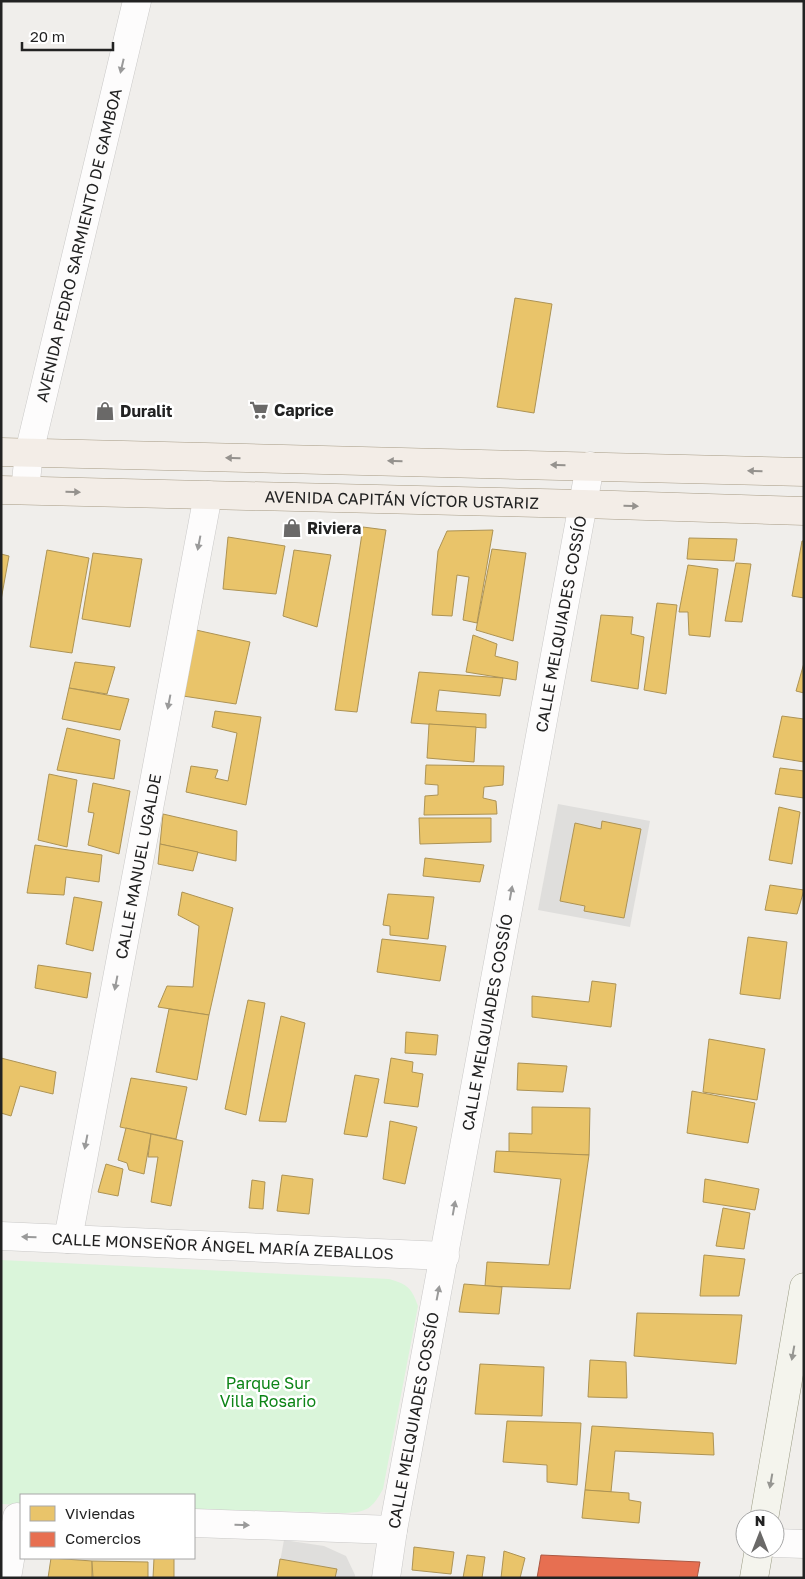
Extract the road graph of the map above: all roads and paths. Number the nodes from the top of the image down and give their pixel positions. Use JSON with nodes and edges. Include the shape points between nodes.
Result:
{"nodes":[{"id":1,"x":137,"y":1,"type":"edge"},
{"id":2,"x":1,"y":452,"type":"edge"},
{"id":3,"x":29,"y":453,"type":"junction"},
{"id":4,"x":590,"y":466,"type":"junction"},
{"id":5,"x":804,"y":472,"type":"edge"},
{"id":6,"x":13,"y":490,"type":"edge"},
{"id":7,"x":208,"y":495,"type":"junction"},
{"id":8,"x":582,"y":504,"type":"junction"},
{"id":9,"x":804,"y":511,"type":"edge"},
{"id":10,"x":1,"y":1236,"type":"edge"},
{"id":11,"x":68,"y":1239,"type":"junction"},
{"id":12,"x":445,"y":1256,"type":"junction"},
{"id":13,"x":804,"y":1287,"type":"edge"},
{"id":14,"x":766,"y":1509,"type":"edge"},
{"id":15,"x":13,"y":1517,"type":"edge"},
{"id":16,"x":195,"y":1524,"type":"edge"},
{"id":17,"x":393,"y":1530,"type":"junction"},
{"id":18,"x":785,"y":1543,"type":"edge"},
{"id":19,"x":804,"y":1544,"type":"edge"},
{"id":20,"x":757,"y":1559,"type":"edge"},
{"id":21,"x":7,"y":1578,"type":"edge"},
{"id":22,"x":386,"y":1578,"type":"edge"},
{"id":23,"x":754,"y":1578,"type":"edge"}],
"edges":[{"from":1,"to":3,"type":"street","name":"AVENIDA PEDRO SARMIENTO DE GAMBOA","one_way":true},
{"from":2,"to":3,"type":"main road"},
{"from":4,"to":3,"type":"main road","one_way":true},
{"from":3,"to":6,"type":"street","name":"AVENIDA PEDRO SARMIENTO DE GAMBOA"},
{"from":5,"to":4,"type":"main road","one_way":true},
{"from":4,"to":8,"type":"street","name":"CALLE MELQUIADES COSSÍO"},
{"from":6,"to":7,"type":"main road","name":"AVENIDA CAPITÁN VÍCTOR USTARIZ","one_way":true},
{"from":7,"to":8,"type":"main road","name":"AVENIDA CAPITÁN VÍCTOR USTARIZ"},
{"from":7,"to":11,"type":"street","name":"CALLE MANUEL UGALDE","one_way":true},
{"from":8,"to":9,"type":"main road","name":"AVENIDA CAPITÁN VÍCTOR USTARIZ","one_way":true},
{"from":12,"to":8,"type":"street","name":"CALLE MELQUIADES COSSÍO","one_way":true},
{"from":11,"to":10,"type":"street","name":"CALLE MONSEÑOR ÁNGEL MARÍA ZEBALLOS","one_way":true},
{"from":11,"to":12,"type":"street","name":"CALLE MONSEÑOR ÁNGEL MARÍA ZEBALLOS"},
{"from":17,"to":12,"type":"street","name":"CALLE MELQUIADES COSSÍO","one_way":true},
{"from":13,"to":14,"type":"main road","one_way":true},
{"from":15,"to":21,"type":"street"},
{"from":16,"to":17,"type":"street","one_way":true},
{"from":17,"to":22,"type":"street","name":"CALLE MELQUIADES COSSÍO"},
{"from":18,"to":19,"type":"street"},
{"from":20,"to":23,"type":"main road"}]}
